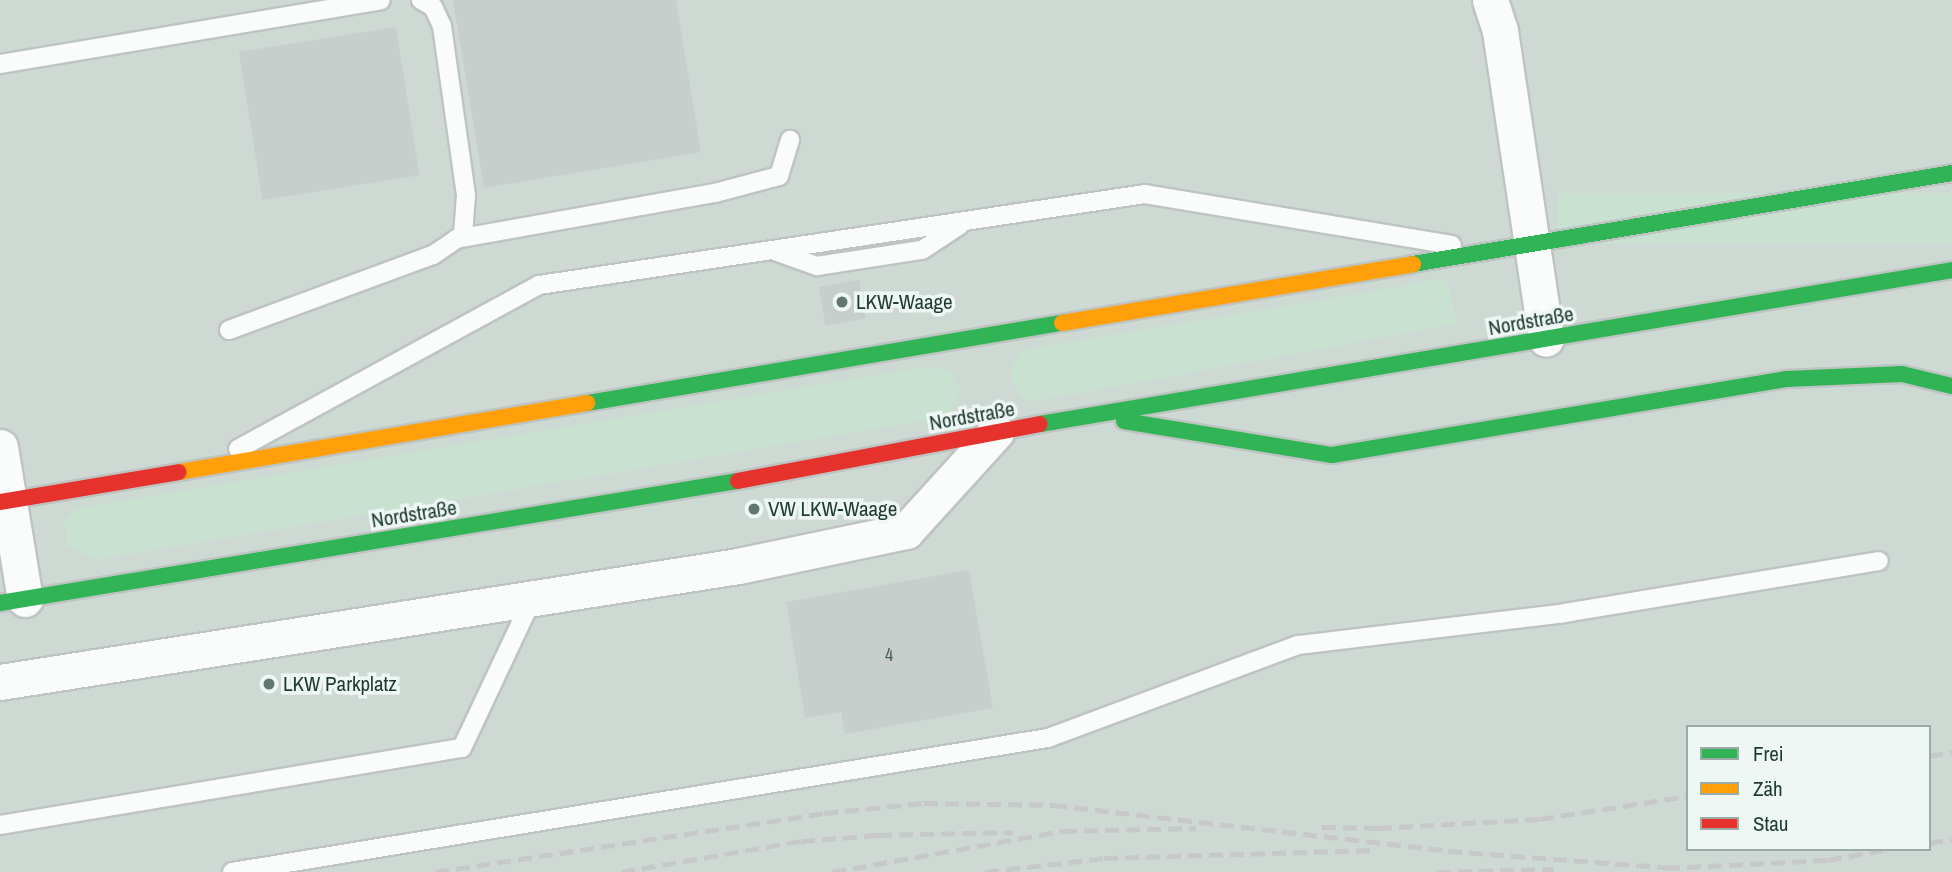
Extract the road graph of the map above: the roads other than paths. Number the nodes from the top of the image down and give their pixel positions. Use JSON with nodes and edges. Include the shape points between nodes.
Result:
{"nodes":[{"id":1,"x":381,"y":0,"type":"edge"},
{"id":2,"x":421,"y":0,"type":"edge"},
{"id":3,"x":1490,"y":0,"type":"edge"},
{"id":4,"x":0,"y":64,"type":"edge"},
{"id":5,"x":790,"y":140,"type":"dead end"},
{"id":6,"x":1952,"y":173,"type":"edge"},
{"id":7,"x":456,"y":239,"type":"junction"},
{"id":8,"x":1533,"y":245,"type":"junction"},
{"id":9,"x":1486,"y":251,"type":"junction"},
{"id":10,"x":1952,"y":270,"type":"edge"},
{"id":11,"x":229,"y":330,"type":"dead end"},
{"id":12,"x":1546,"y":339,"type":"junction"},
{"id":13,"x":1952,"y":386,"type":"edge"},
{"id":14,"x":1094,"y":416,"type":"junction"},
{"id":15,"x":996,"y":432,"type":"junction"},
{"id":16,"x":0,"y":447,"type":"edge"},
{"id":17,"x":205,"y":467,"type":"junction"},
{"id":18,"x":5,"y":501,"type":"edge"},
{"id":19,"x":1879,"y":561,"type":"dead end"},
{"id":20,"x":533,"y":597,"type":"junction"},
{"id":21,"x":13,"y":601,"type":"edge"},
{"id":22,"x":0,"y":682,"type":"edge"},
{"id":23,"x":0,"y":825,"type":"edge"},
{"id":24,"x":232,"y":872,"type":"edge"}],
"edges":[{"from":1,"to":4,"type":"lane"},
{"from":2,"to":7,"type":"lane","via":[[433,7],[444,39],[466,195],[463,235]]},
{"from":3,"to":8,"type":"street","via":[[1500,31]]},
{"from":5,"to":7,"type":"lane","via":[[779,176]]},
{"from":6,"to":8,"type":"street"},
{"from":7,"to":11,"type":"lane","via":[[433,255]]},
{"from":8,"to":9,"type":"street"},
{"from":8,"to":12,"type":"street"},
{"from":9,"to":17,"type":"street"},
{"from":9,"to":17,"type":"lane","via":[[1145,194],[539,285]]},
{"from":10,"to":12,"type":"street","name":"Nordstraße"},
{"from":12,"to":14,"type":"street","name":"Nordstraße"},
{"from":13,"to":14,"type":"street","via":[[1902,374],[1786,379],[1332,455]]},
{"from":14,"to":15,"type":"street","name":"Nordstraße"},
{"from":15,"to":20,"type":"street","via":[[906,531],[738,566]]},
{"from":15,"to":21,"type":"street","name":"Nordstraße","via":[[726,483]]},
{"from":16,"to":18,"type":"street"},
{"from":17,"to":18,"type":"street"},
{"from":18,"to":21,"type":"street"},
{"from":19,"to":24,"type":"lane","via":[[1565,613],[1298,645],[1048,738]]},
{"from":20,"to":22,"type":"street"},
{"from":20,"to":23,"type":"lane","via":[[462,748]]}]}
